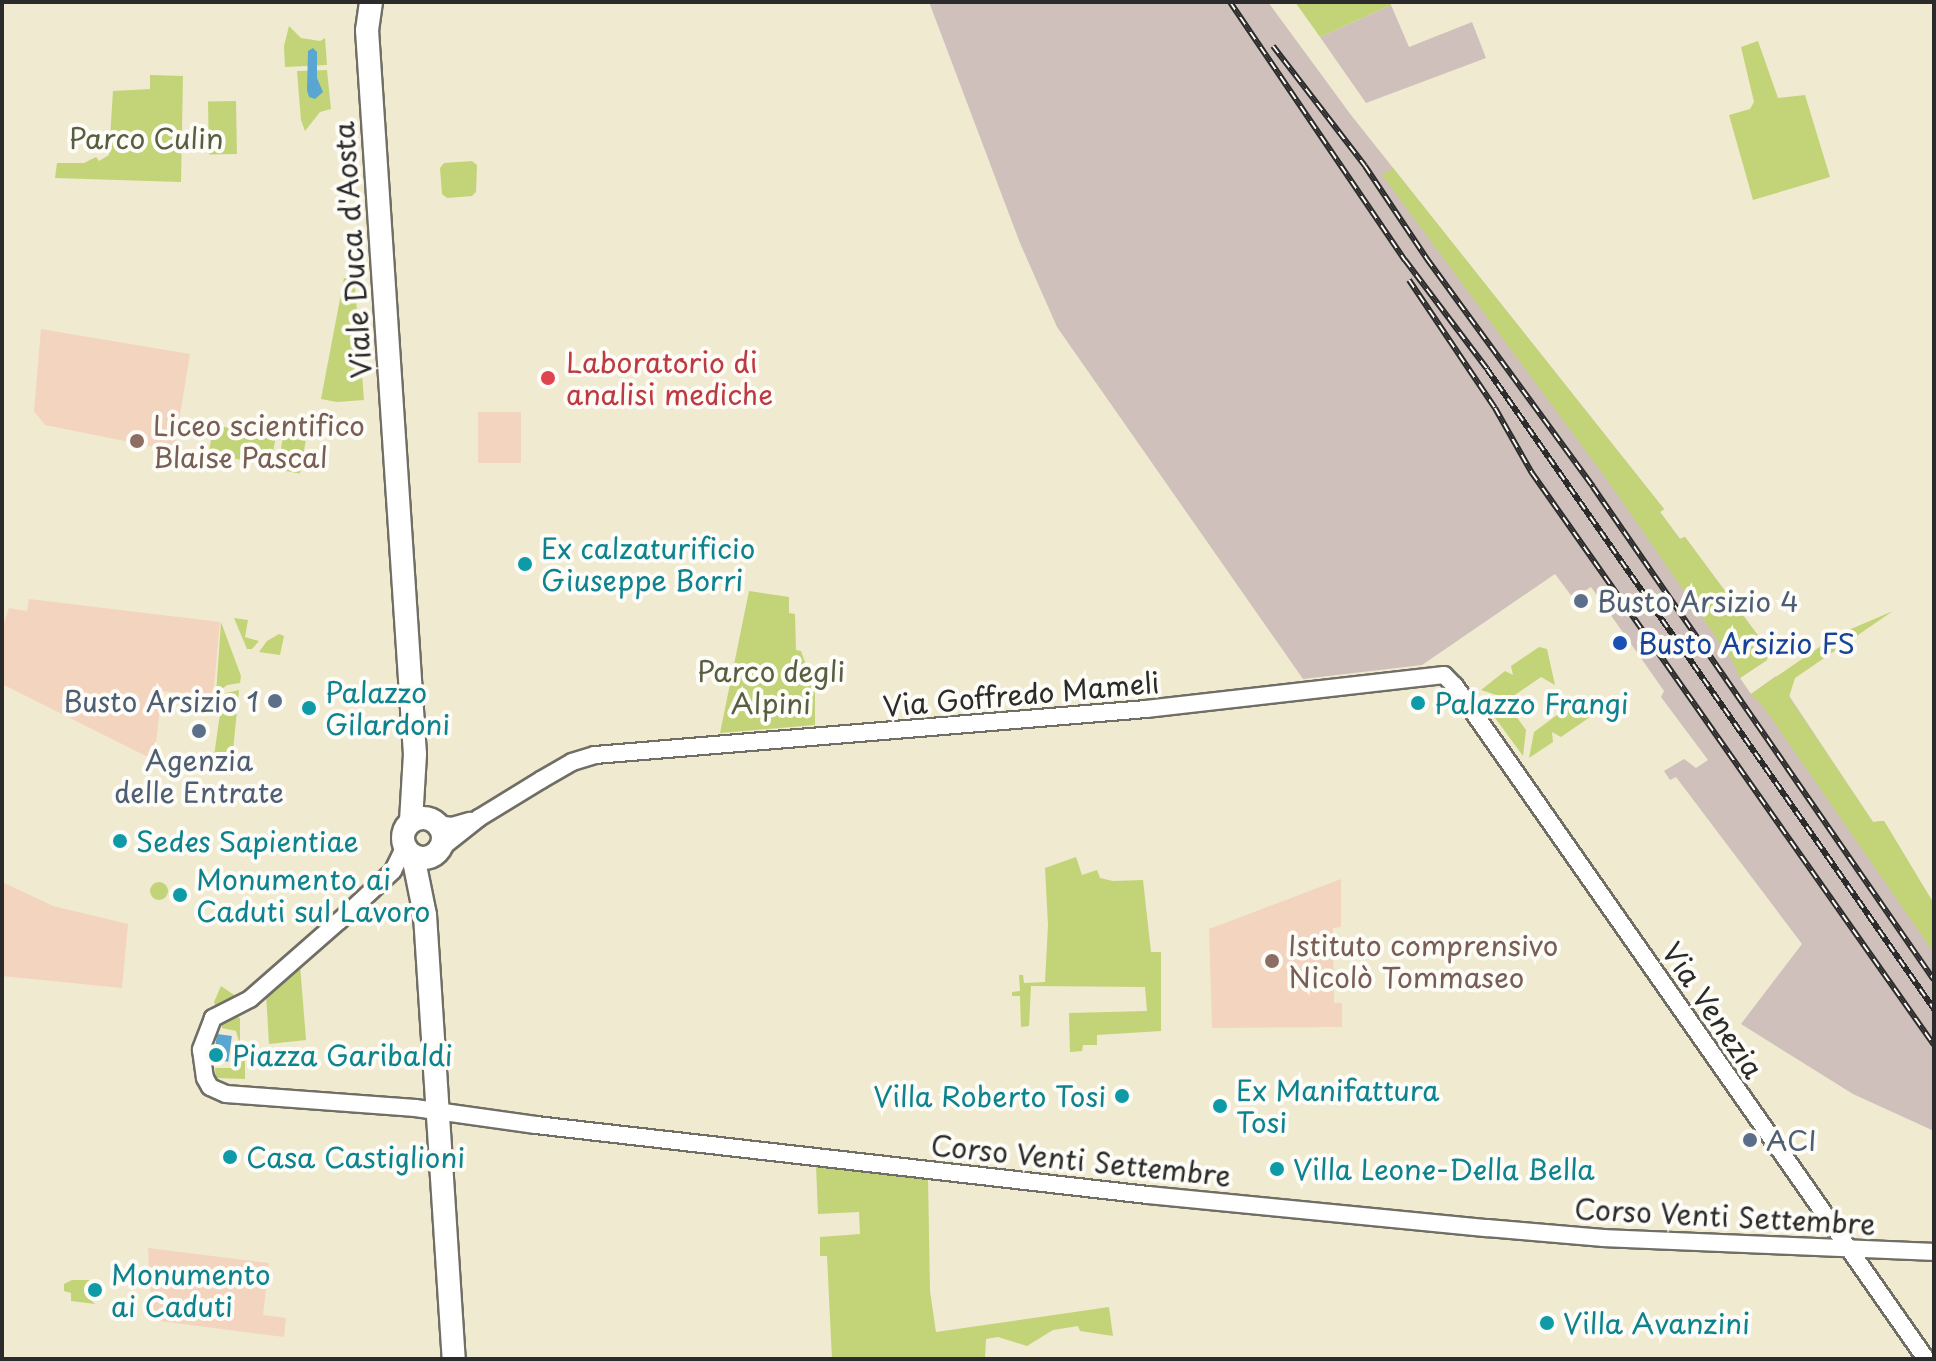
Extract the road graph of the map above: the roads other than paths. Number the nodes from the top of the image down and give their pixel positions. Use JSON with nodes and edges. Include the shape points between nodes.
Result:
{"nodes":[{"id":1,"x":360,"y":2,"type":"edge"},
{"id":2,"x":371,"y":2,"type":"edge"},
{"id":3,"x":367,"y":30,"type":"junction"},
{"id":4,"x":1440,"y":675,"type":"joint"},
{"id":5,"x":479,"y":818,"type":"junction"},
{"id":6,"x":427,"y":822,"type":"junction"},
{"id":7,"x":422,"y":852,"type":"junction"},
{"id":8,"x":226,"y":1094,"type":"joint"},
{"id":9,"x":438,"y":1112,"type":"junction"},
{"id":10,"x":1849,"y":1249,"type":"junction"},
{"id":11,"x":1934,"y":1252,"type":"edge"},
{"id":12,"x":454,"y":1359,"type":"edge"},
{"id":13,"x":1926,"y":1359,"type":"edge"}],
"edges":[{"from":1,"to":3,"type":"main road","name":"Viale Duca d'Aosta"},
{"from":2,"to":3,"type":"main road","name":"Viale Duca d'Aosta"},
{"from":3,"to":6,"type":"main road","name":"Viale Duca d'Aosta","via":[[415,754]]},
{"from":4,"to":5,"type":"street","name":"Via Goffredo Mameli","via":[[1146,709],[595,755],[572,762]]},
{"from":4,"to":10,"type":"street","name":"Via Venezia","via":[[1450,679]]},
{"from":5,"to":6,"type":"street","name":"Via Goffredo Mameli","via":[[458,826]]},
{"from":5,"to":7,"type":"street","name":"Via Goffredo Mameli"},
{"from":6,"to":7,"type":"main road","via":[[443,836]]},
{"from":6,"to":7,"type":"main road","via":[[403,834]]},
{"from":7,"to":8,"type":"street","name":"Via Goffredo Mameli","via":[[399,862],[246,1001],[215,1016],[202,1039],[205,1078],[210,1087]]},
{"from":7,"to":9,"type":"main road"},
{"from":8,"to":9,"type":"street","name":"Corso Venti Settembre"},
{"from":9,"to":10,"type":"street","name":"Corso Venti Settembre","via":[[1213,1201],[1604,1238]]},
{"from":9,"to":12,"type":"main road"},
{"from":10,"to":11,"type":"street","name":"Corso Venti Settembre"},
{"from":10,"to":13,"type":"street","name":"Via Venezia"}]}
